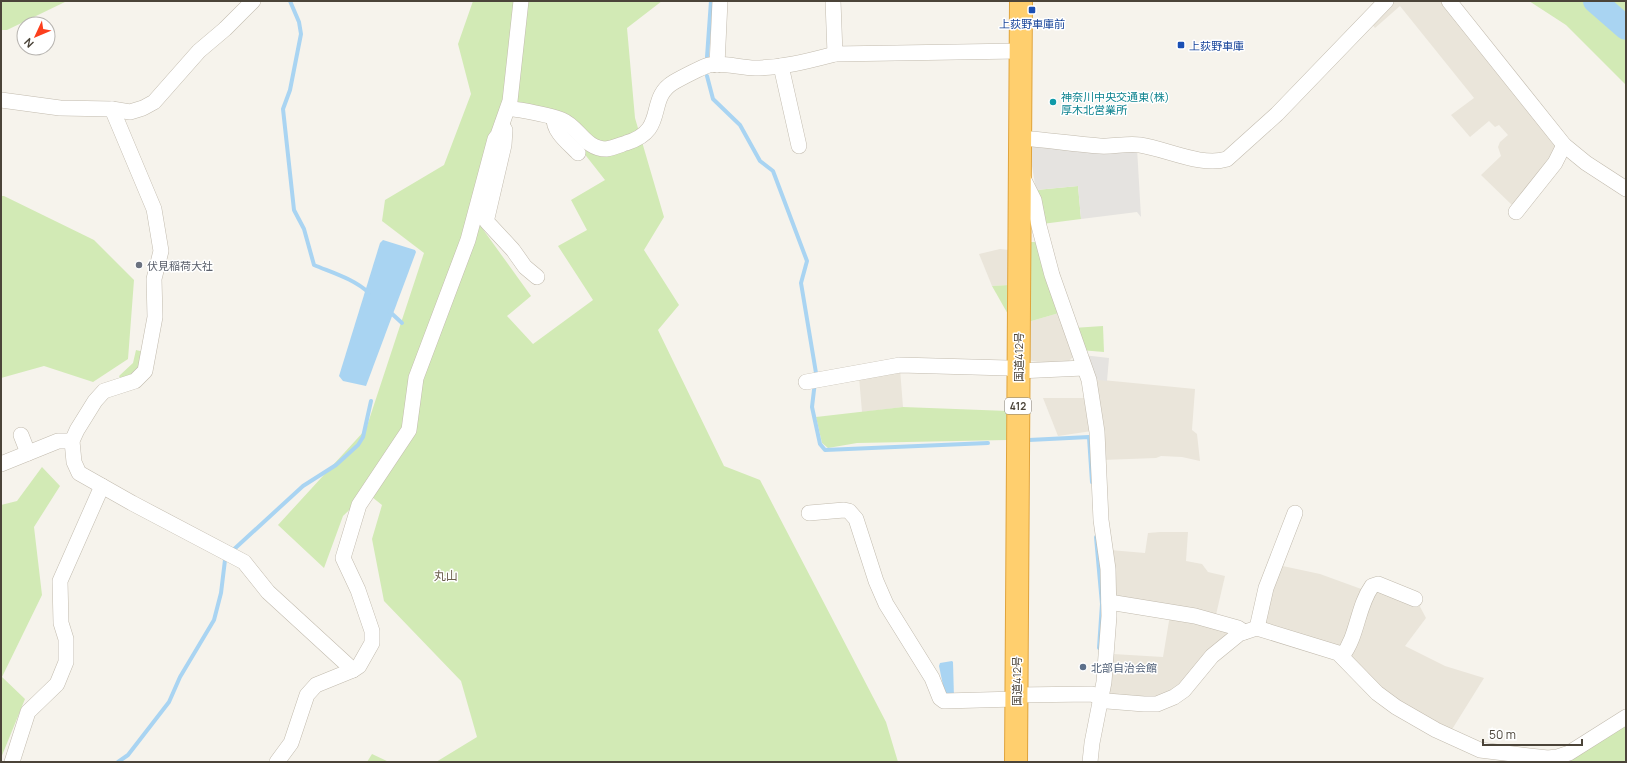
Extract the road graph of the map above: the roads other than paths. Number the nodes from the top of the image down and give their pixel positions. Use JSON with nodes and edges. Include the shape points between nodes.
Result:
{"nodes":[{"id":1,"x":253,"y":1,"type":"edge"},
{"id":2,"x":522,"y":1,"type":"edge"},
{"id":3,"x":720,"y":1,"type":"edge"},
{"id":4,"x":833,"y":1,"type":"edge"},
{"id":5,"x":1021,"y":1,"type":"edge"},
{"id":6,"x":1386,"y":1,"type":"edge"},
{"id":7,"x":1449,"y":1,"type":"edge"},
{"id":8,"x":1021,"y":51,"type":"junction"},
{"id":9,"x":835,"y":54,"type":"junction"},
{"id":10,"x":717,"y":65,"type":"junction"},
{"id":11,"x":781,"y":66,"type":"junction"},
{"id":12,"x":1,"y":100,"type":"edge"},
{"id":13,"x":508,"y":108,"type":"junction"},
{"id":14,"x":112,"y":109,"type":"junction"},
{"id":15,"x":554,"y":118,"type":"junction"},
{"id":16,"x":501,"y":124,"type":"junction"},
{"id":17,"x":1021,"y":138,"type":"junction"},
{"id":18,"x":1564,"y":145,"type":"junction"},
{"id":19,"x":799,"y":146,"type":"dead end"},
{"id":20,"x":578,"y":153,"type":"dead end"},
{"id":21,"x":1020,"y":171,"type":"junction"},
{"id":22,"x":1626,"y":189,"type":"edge"},
{"id":23,"x":1516,"y":212,"type":"dead end"},
{"id":24,"x":537,"y":277,"type":"dead end"},
{"id":25,"x":1084,"y":368,"type":"junction"},
{"id":26,"x":1018,"y":371,"type":"junction"},
{"id":27,"x":811,"y":381,"type":"dead end"},
{"id":28,"x":21,"y":435,"type":"dead end"},
{"id":29,"x":72,"y":441,"type":"junction"},
{"id":30,"x":28,"y":453,"type":"junction"},
{"id":31,"x":1,"y":464,"type":"edge"},
{"id":32,"x":102,"y":486,"type":"junction"},
{"id":33,"x":809,"y":513,"type":"dead end"},
{"id":34,"x":1295,"y":513,"type":"dead end"},
{"id":35,"x":1415,"y":599,"type":"dead end"},
{"id":36,"x":1109,"y":602,"type":"junction"},
{"id":37,"x":1250,"y":630,"type":"junction"},
{"id":38,"x":65,"y":637,"type":"junction"},
{"id":39,"x":71,"y":654,"type":"dead end"},
{"id":40,"x":1342,"y":656,"type":"junction"},
{"id":41,"x":353,"y":670,"type":"junction"},
{"id":42,"x":1016,"y":697,"type":"junction"},
{"id":43,"x":1101,"y":697,"type":"junction"},
{"id":44,"x":1626,"y":717,"type":"edge"},
{"id":45,"x":305,"y":737,"type":"dead end"},
{"id":46,"x":286,"y":750,"type":"junction"},
{"id":47,"x":13,"y":761,"type":"edge"},
{"id":48,"x":277,"y":762,"type":"edge"},
{"id":49,"x":1016,"y":762,"type":"edge"},
{"id":50,"x":1090,"y":762,"type":"edge"}],
"edges":[{"from":1,"to":14,"type":"street","via":[[198,51],[154,102],[130,112]]},
{"from":2,"to":13,"type":"street"},
{"from":3,"to":10,"type":"street"},
{"from":4,"to":9,"type":"street"},
{"from":5,"to":8,"type":"highway","name":"国道412号","number":"412"},
{"from":6,"to":17,"type":"street","via":[[1277,114],[1227,159],[1219,162],[1180,156],[1139,145],[1102,146]]},
{"from":7,"to":18,"type":"street"},
{"from":8,"to":9,"type":"street"},
{"from":8,"to":17,"type":"highway","name":"国道412号","number":"412"},
{"from":9,"to":11,"type":"street"},
{"from":10,"to":11,"type":"street","via":[[754,68]]},
{"from":10,"to":15,"type":"street","via":[[709,65],[669,86],[662,92],[653,124],[646,133],[635,140],[608,149],[591,145],[571,126]]},
{"from":11,"to":19,"type":"street"},
{"from":12,"to":14,"type":"street","via":[[60,108]]},
{"from":13,"to":15,"type":"street"},
{"from":13,"to":16,"type":"street"},
{"from":14,"to":29,"type":"street","via":[[154,209],[161,250],[154,279],[155,317],[144,371],[135,381],[104,391]]},
{"from":15,"to":20,"type":"street","via":[[558,130]]},
{"from":16,"to":24,"type":"street","via":[[505,130],[504,145],[487,218],[525,268]]},
{"from":16,"to":41,"type":"street","via":[[468,240],[416,378],[409,430],[359,505],[349,535],[343,558],[358,590],[372,631],[371,645],[359,666]]},
{"from":17,"to":21,"type":"highway","name":"国道412号","number":"412"},
{"from":18,"to":22,"type":"street"},
{"from":18,"to":23,"type":"street","via":[[1555,164]]},
{"from":21,"to":25,"type":"street","via":[[1034,200],[1052,275]]},
{"from":21,"to":26,"type":"highway","name":"国道412号","number":"412"},
{"from":25,"to":26,"type":"street"},
{"from":25,"to":36,"type":"street","via":[[1097,432],[1101,520],[1108,569]]},
{"from":26,"to":27,"type":"street","via":[[1008,368],[900,365]]},
{"from":26,"to":42,"type":"highway","name":"国道412号","number":"412"},
{"from":28,"to":30,"type":"street"},
{"from":29,"to":30,"type":"street","via":[[58,441]]},
{"from":29,"to":32,"type":"street","via":[[74,462],[79,473]]},
{"from":30,"to":31,"type":"street"},
{"from":32,"to":38,"type":"street","via":[[60,581],[61,623]]},
{"from":32,"to":41,"type":"street","via":[[244,562],[282,606]]},
{"from":33,"to":42,"type":"street","via":[[844,510],[849,511],[856,519],[886,604],[932,678],[940,698],[944,701]]},
{"from":34,"to":37,"type":"street"},
{"from":35,"to":40,"type":"street","via":[[1378,584],[1372,586],[1350,644]]},
{"from":36,"to":37,"type":"street","via":[[1195,616]]},
{"from":36,"to":43,"type":"street","via":[[1106,663]]},
{"from":37,"to":40,"type":"street"},
{"from":37,"to":43,"type":"street","via":[[1212,656],[1193,680],[1174,697],[1157,704],[1144,704],[1107,701]]},
{"from":38,"to":39,"type":"street","via":[[70,639]]},
{"from":38,"to":47,"type":"street","via":[[66,662],[57,684],[28,712]]},
{"from":40,"to":44,"type":"street","via":[[1366,683],[1396,707],[1436,730],[1480,750],[1557,757],[1569,753]]},
{"from":41,"to":46,"type":"street","via":[[316,685],[307,695],[291,743]]},
{"from":42,"to":43,"type":"street","via":[[1092,694]]},
{"from":42,"to":49,"type":"highway","name":"国道412号","number":"412"},
{"from":43,"to":50,"type":"street"},
{"from":45,"to":46,"type":"street","via":[[292,755]]},
{"from":46,"to":48,"type":"street"}]}
